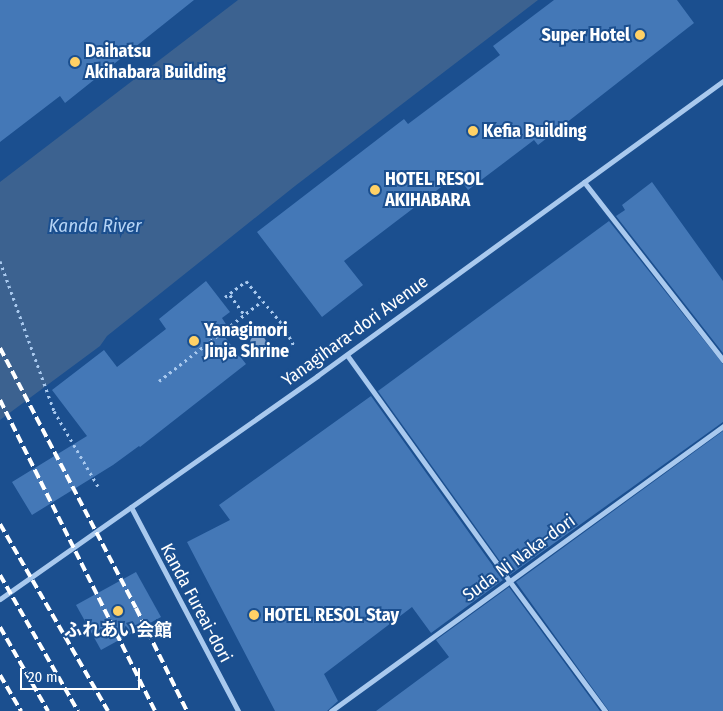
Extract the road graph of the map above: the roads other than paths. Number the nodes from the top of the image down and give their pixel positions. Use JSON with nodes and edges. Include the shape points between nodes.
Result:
{"nodes":[{"id":1,"x":723,"y":81,"type":"edge"},
{"id":2,"x":584,"y":182,"type":"junction"},
{"id":3,"x":347,"y":354,"type":"junction"},
{"id":4,"x":723,"y":360,"type":"edge"},
{"id":5,"x":723,"y":426,"type":"edge"},
{"id":6,"x":131,"y":507,"type":"junction"},
{"id":7,"x":510,"y":582,"type":"junction"},
{"id":8,"x":0,"y":600,"type":"edge"},
{"id":9,"x":238,"y":711,"type":"edge"},
{"id":10,"x":331,"y":711,"type":"edge"},
{"id":11,"x":605,"y":711,"type":"edge"}],
"edges":[{"from":1,"to":2,"type":"street","name":"Yanagihara-dori Avenue"},
{"from":2,"to":3,"type":"street","name":"Yanagihara-dori Avenue"},
{"from":2,"to":4,"type":"street"},
{"from":3,"to":6,"type":"street","name":"Yanagihara-dori Avenue"},
{"from":3,"to":7,"type":"street"},
{"from":5,"to":7,"type":"street","name":"Suda Ni Naka-dori"},
{"from":6,"to":8,"type":"street","name":"Yanagihara-dori Avenue"},
{"from":6,"to":9,"type":"street","name":"Kanda Fureai-dori"},
{"from":7,"to":10,"type":"street","name":"Suda Ni Naka-dori"},
{"from":7,"to":11,"type":"street"}]}
